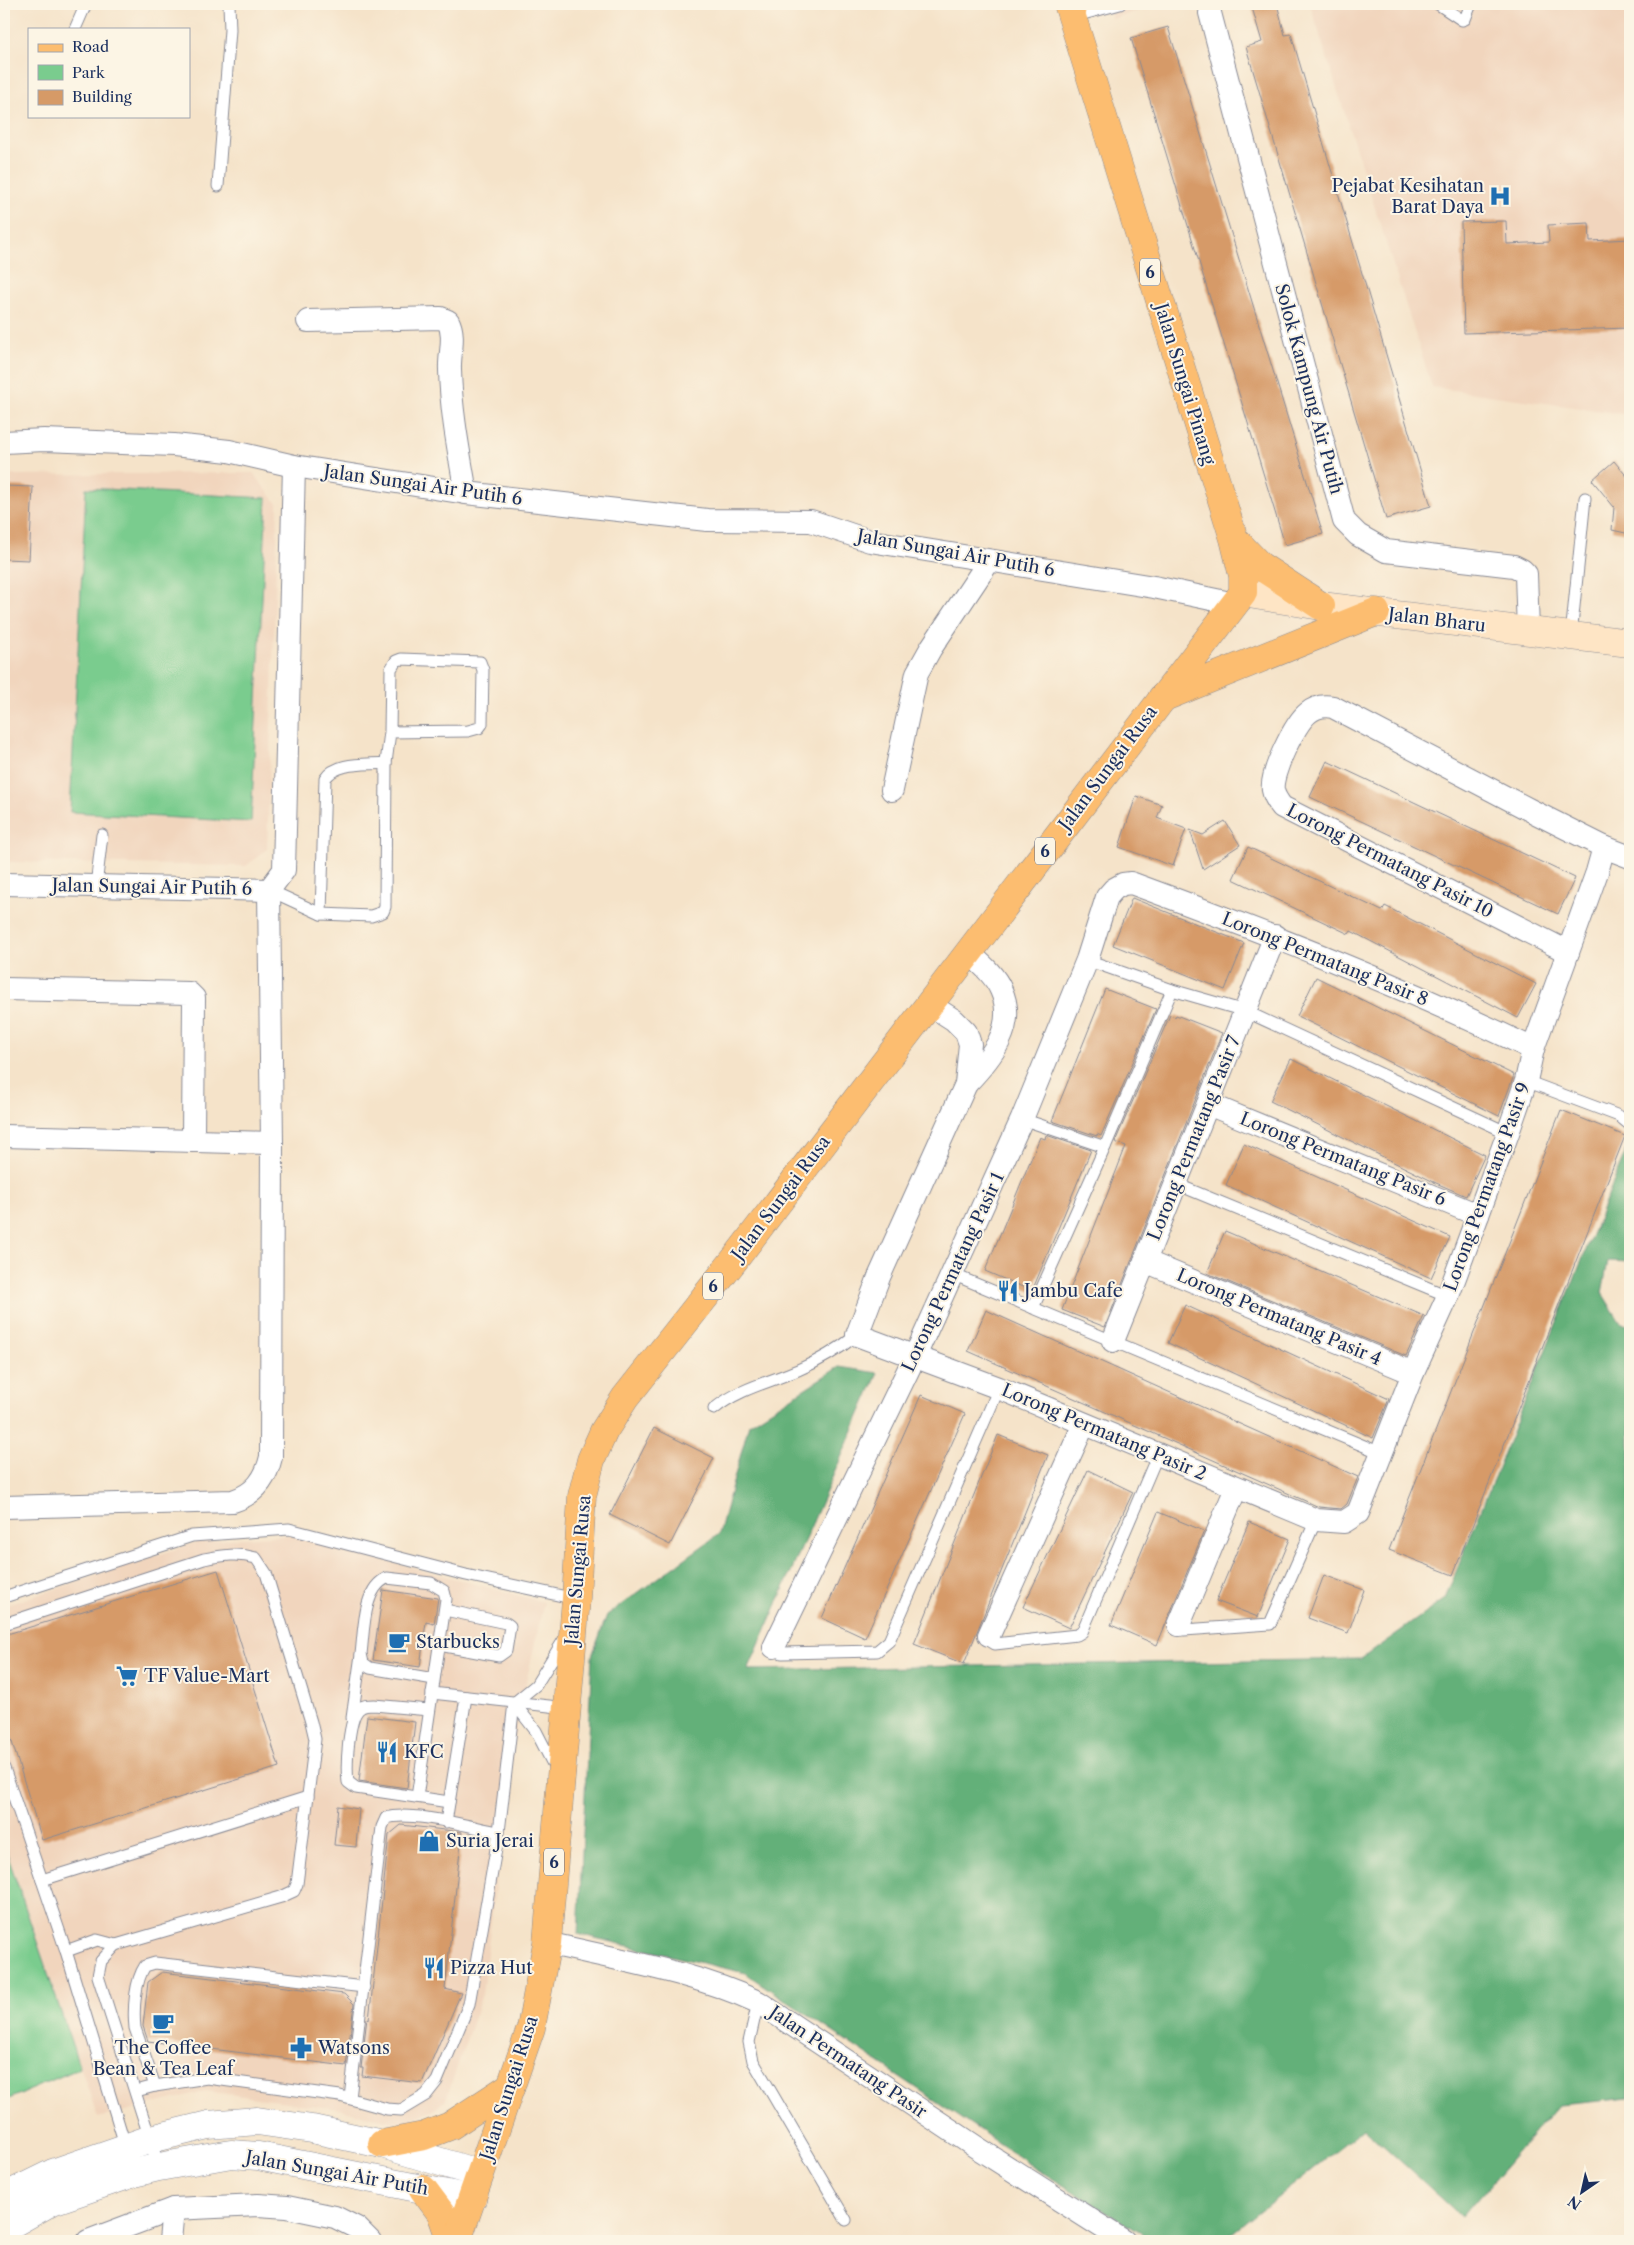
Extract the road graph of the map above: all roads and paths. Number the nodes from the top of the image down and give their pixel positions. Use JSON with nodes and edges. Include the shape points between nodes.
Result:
{"nodes":[{"id":1,"x":86,"y":4,"type":"edge"},
{"id":2,"x":229,"y":4,"type":"edge"},
{"id":3,"x":1117,"y":4,"type":"edge"},
{"id":4,"x":1438,"y":4,"type":"edge"},
{"id":5,"x":1471,"y":4,"type":"edge"},
{"id":6,"x":1070,"y":10,"type":"edge"},
{"id":7,"x":1210,"y":13,"type":"dead end"},
{"id":8,"x":75,"y":28,"type":"edge"},
{"id":9,"x":218,"y":186,"type":"dead end"},
{"id":10,"x":308,"y":321,"type":"dead end"},
{"id":11,"x":4,"y":442,"type":"edge"},
{"id":12,"x":294,"y":466,"type":"junction"},
{"id":13,"x":466,"y":493,"type":"junction"},
{"id":14,"x":1585,"y":498,"type":"dead end"},
{"id":15,"x":1234,"y":539,"type":"junction"},
{"id":16,"x":989,"y":561,"type":"junction"},
{"id":17,"x":1239,"y":598,"type":"junction"},
{"id":18,"x":1321,"y":606,"type":"junction"},
{"id":19,"x":1376,"y":612,"type":"junction"},
{"id":20,"x":1528,"y":631,"type":"junction"},
{"id":21,"x":1571,"y":636,"type":"junction"},
{"id":22,"x":1630,"y":644,"type":"edge"},
{"id":23,"x":1161,"y":698,"type":"junction"},
{"id":24,"x":390,"y":732,"type":"junction"},
{"id":25,"x":386,"y":763,"type":"junction"},
{"id":26,"x":892,"y":790,"type":"dead end"},
{"id":27,"x":102,"y":835,"type":"dead end"},
{"id":28,"x":1604,"y":847,"type":"junction"},
{"id":29,"x":1630,"y":856,"type":"edge"},
{"id":30,"x":4,"y":884,"type":"edge"},
{"id":31,"x":96,"y":886,"type":"junction"},
{"id":32,"x":1114,"y":889,"type":"joint"},
{"id":33,"x":269,"y":890,"type":"junction"},
{"id":34,"x":321,"y":914,"type":"junction"},
{"id":35,"x":1276,"y":936,"type":"junction"},
{"id":36,"x":968,"y":952,"type":"junction"},
{"id":37,"x":1568,"y":952,"type":"junction"},
{"id":38,"x":1087,"y":960,"type":"junction"},
{"id":39,"x":4,"y":989,"type":"edge"},
{"id":40,"x":1172,"y":990,"type":"junction"},
{"id":41,"x":929,"y":1004,"type":"junction"},
{"id":42,"x":1246,"y":1011,"type":"junction"},
{"id":43,"x":1533,"y":1049,"type":"junction"},
{"id":44,"x":1526,"y":1081,"type":"junction"},
{"id":45,"x":966,"y":1084,"type":"junction"},
{"id":46,"x":1208,"y":1104,"type":"junction"},
{"id":47,"x":1022,"y":1119,"type":"junction"},
{"id":48,"x":1630,"y":1125,"type":"edge"},
{"id":49,"x":1508,"y":1133,"type":"junction"},
{"id":50,"x":4,"y":1136,"type":"edge"},
{"id":51,"x":193,"y":1141,"type":"junction"},
{"id":52,"x":272,"y":1143,"type":"junction"},
{"id":53,"x":1105,"y":1147,"type":"junction"},
{"id":54,"x":1176,"y":1184,"type":"junction"},
{"id":55,"x":1478,"y":1215,"type":"junction"},
{"id":56,"x":1145,"y":1261,"type":"junction"},
{"id":57,"x":952,"y":1274,"type":"junction"},
{"id":58,"x":1448,"y":1296,"type":"junction"},
{"id":59,"x":1033,"y":1308,"type":"junction"},
{"id":60,"x":857,"y":1335,"type":"junction"},
{"id":61,"x":1113,"y":1340,"type":"junction"},
{"id":62,"x":915,"y":1356,"type":"junction"},
{"id":63,"x":1413,"y":1373,"type":"junction"},
{"id":64,"x":1000,"y":1388,"type":"junction"},
{"id":65,"x":714,"y":1408,"type":"dead end"},
{"id":66,"x":1084,"y":1424,"type":"junction"},
{"id":67,"x":1381,"y":1453,"type":"junction"},
{"id":68,"x":1158,"y":1454,"type":"junction"},
{"id":69,"x":1236,"y":1488,"type":"junction"},
{"id":70,"x":4,"y":1506,"type":"edge"},
{"id":71,"x":1351,"y":1519,"type":"joint"},
{"id":72,"x":1316,"y":1520,"type":"junction"},
{"id":73,"x":4,"y":1597,"type":"edge"},
{"id":74,"x":445,"y":1610,"type":"junction"},
{"id":75,"x":575,"y":1612,"type":"junction"},
{"id":76,"x":4,"y":1624,"type":"edge"},
{"id":77,"x":1179,"y":1625,"type":"joint"},
{"id":78,"x":989,"y":1634,"type":"joint"},
{"id":79,"x":439,"y":1645,"type":"junction"},
{"id":80,"x":774,"y":1647,"type":"joint"},
{"id":81,"x":361,"y":1654,"type":"junction"},
{"id":82,"x":434,"y":1679,"type":"junction"},
{"id":83,"x":432,"y":1693,"type":"junction"},
{"id":84,"x":466,"y":1697,"type":"junction"},
{"id":85,"x":514,"y":1703,"type":"junction"},
{"id":86,"x":567,"y":1708,"type":"junction"},
{"id":87,"x":429,"y":1710,"type":"junction"},
{"id":88,"x":352,"y":1720,"type":"junction"},
{"id":89,"x":4,"y":1768,"type":"edge"},
{"id":90,"x":561,"y":1780,"type":"junction"},
{"id":91,"x":308,"y":1797,"type":"junction"},
{"id":92,"x":417,"y":1797,"type":"junction"},
{"id":93,"x":450,"y":1802,"type":"junction"},
{"id":94,"x":446,"y":1822,"type":"junction"},
{"id":95,"x":499,"y":1832,"type":"junction"},
{"id":96,"x":42,"y":1880,"type":"junction"},
{"id":97,"x":547,"y":1943,"type":"junction"},
{"id":98,"x":116,"y":1945,"type":"junction"},
{"id":99,"x":66,"y":1951,"type":"junction"},
{"id":100,"x":364,"y":1987,"type":"junction"},
{"id":101,"x":758,"y":2002,"type":"junction"},
{"id":102,"x":155,"y":2086,"type":"junction"},
{"id":103,"x":511,"y":2086,"type":"junction"},
{"id":104,"x":136,"y":2092,"type":"junction"},
{"id":105,"x":350,"y":2098,"type":"junction"},
{"id":106,"x":382,"y":2144,"type":"junction"},
{"id":107,"x":138,"y":2158,"type":"junction"},
{"id":108,"x":476,"y":2186,"type":"junction"},
{"id":109,"x":422,"y":2189,"type":"junction"},
{"id":110,"x":4,"y":2197,"type":"edge"},
{"id":111,"x":173,"y":2209,"type":"junction"},
{"id":112,"x":846,"y":2220,"type":"dead end"},
{"id":113,"x":4,"y":2228,"type":"edge"},
{"id":114,"x":88,"y":2241,"type":"edge"},
{"id":115,"x":170,"y":2241,"type":"edge"},
{"id":116,"x":370,"y":2241,"type":"edge"},
{"id":117,"x":452,"y":2241,"type":"edge"},
{"id":118,"x":457,"y":2241,"type":"edge"},
{"id":119,"x":1124,"y":2241,"type":"edge"}],
"edges":[{"from":1,"to":8,"type":"lane"},
{"from":2,"to":9,"type":"lane","via":[[230,30]]},
{"from":3,"to":6,"type":"lane"},
{"from":4,"to":5,"type":"lane","via":[[1462,20]]},
{"from":6,"to":15,"type":"main road","name":"Jalan Sungai Pinang","number":"6"},
{"from":7,"to":20,"type":"street","name":"Solok Kampung Air Putih","via":[[1344,521],[1358,535],[1386,551],[1514,566],[1522,570],[1526,574]]},
{"from":10,"to":13,"type":"street","via":[[441,318],[448,321],[452,328],[452,398]]},
{"from":11,"to":12,"type":"street","via":[[44,440],[174,445],[229,451]]},
{"from":12,"to":13,"type":"street","name":"Jalan Sungai Air Putih 6"},
{"from":12,"to":33,"type":"street","name":"Jalan Sungai Air Putih 6","via":[[284,870]]},
{"from":13,"to":16,"type":"street","name":"Jalan Sungai Air Putih 6","via":[[707,520],[811,521],[870,541]]},
{"from":14,"to":21,"type":"lane"},
{"from":15,"to":17,"type":"main road","name":"Jalan Sungai Pinang","number":"6","via":[[1243,576]]},
{"from":15,"to":18,"type":"main road","via":[[1260,566]]},
{"from":16,"to":17,"type":"street","name":"Jalan Sungai Air Putih 6"},
{"from":16,"to":26,"type":"street","via":[[917,673]]},
{"from":17,"to":18,"type":"main road","name":"Jalan Bharu"},
{"from":17,"to":23,"type":"main road","name":"Jalan Sungai Rusa","number":"6"},
{"from":18,"to":19,"type":"main road","name":"Jalan Bharu"},
{"from":19,"to":20,"type":"main road","name":"Jalan Bharu"},
{"from":19,"to":23,"type":"main road"},
{"from":20,"to":21,"type":"main road","name":"Jalan Bharu"},
{"from":21,"to":22,"type":"main road","name":"Jalan Bharu"},
{"from":23,"to":36,"type":"main road","name":"Jalan Sungai Rusa","number":"6"},
{"from":24,"to":24,"type":"lane","via":[[468,731],[479,728],[482,724],[484,670],[480,662],[396,661],[391,669]]},
{"from":24,"to":25,"type":"lane"},
{"from":25,"to":34,"type":"lane","via":[[338,768],[329,772],[325,779]]},
{"from":25,"to":34,"type":"lane","via":[[383,912],[371,916]]},
{"from":27,"to":31,"type":"lane"},
{"from":28,"to":29,"type":"street","name":"Lorong Permatang Pasir 10"},
{"from":28,"to":37,"type":"street","name":"Lorong Permatang Pasir 9"},
{"from":28,"to":37,"type":"street","name":"Lorong Permatang Pasir 10","via":[[1333,706],[1318,707],[1301,719],[1278,764],[1273,788],[1277,800],[1287,810]]},
{"from":30,"to":31,"type":"street","name":"Jalan Sungai Air Putih 6"},
{"from":31,"to":33,"type":"street","name":"Jalan Sungai Air Putih 6"},
{"from":32,"to":35,"type":"street","name":"Lorong Permatang Pasir 8","via":[[1131,883]]},
{"from":32,"to":38,"type":"street","name":"Lorong Permatang Pasir 1","via":[[1106,897]]},
{"from":33,"to":34,"type":"lane"},
{"from":33,"to":52,"type":"street"},
{"from":35,"to":42,"type":"street","name":"Lorong Permatang Pasir 7"},
{"from":35,"to":43,"type":"street","name":"Lorong Permatang Pasir 8","via":[[1476,1021]]},
{"from":36,"to":41,"type":"main road","name":"Jalan Sungai Rusa","number":"6"},
{"from":36,"to":45,"type":"street","via":[[988,971],[1001,990],[1006,1008],[1005,1028],[991,1054]]},
{"from":37,"to":43,"type":"street","name":"Lorong Permatang Pasir 9"},
{"from":38,"to":40,"type":"lane"},
{"from":38,"to":47,"type":"street","name":"Lorong Permatang Pasir 1"},
{"from":39,"to":51,"type":"street","via":[[189,993],[194,998]]},
{"from":40,"to":42,"type":"lane"},
{"from":40,"to":53,"type":"lane"},
{"from":41,"to":45,"type":"street","via":[[966,1032],[970,1044]]},
{"from":41,"to":75,"type":"main road","name":"Jalan Sungai Rusa","number":"6","via":[[625,1398],[604,1431],[591,1460],[582,1496]]},
{"from":42,"to":46,"type":"street","name":"Lorong Permatang Pasir 7"},
{"from":42,"to":49,"type":"lane"},
{"from":43,"to":44,"type":"street","name":"Lorong Permatang Pasir 9"},
{"from":44,"to":48,"type":"lane","via":[[1619,1116]]},
{"from":44,"to":49,"type":"street","name":"Lorong Permatang Pasir 9"},
{"from":45,"to":60,"type":"street","via":[[879,1277]]},
{"from":46,"to":54,"type":"street","name":"Lorong Permatang Pasir 7"},
{"from":46,"to":55,"type":"street","name":"Lorong Permatang Pasir 6"},
{"from":47,"to":53,"type":"lane"},
{"from":47,"to":57,"type":"street","name":"Lorong Permatang Pasir 1"},
{"from":49,"to":55,"type":"street","name":"Lorong Permatang Pasir 9"},
{"from":50,"to":51,"type":"street"},
{"from":51,"to":52,"type":"street"},
{"from":52,"to":70,"type":"street","via":[[271,1457],[259,1485],[249,1494],[233,1500]]},
{"from":53,"to":59,"type":"lane"},
{"from":54,"to":56,"type":"street","name":"Lorong Permatang Pasir 7"},
{"from":54,"to":58,"type":"lane"},
{"from":55,"to":58,"type":"street","name":"Lorong Permatang Pasir 9"},
{"from":56,"to":61,"type":"street","name":"Lorong Permatang Pasir 7"},
{"from":56,"to":63,"type":"street","name":"Lorong Permatang Pasir 4"},
{"from":57,"to":59,"type":"lane"},
{"from":57,"to":62,"type":"street","name":"Lorong Permatang Pasir 1"},
{"from":58,"to":63,"type":"street","name":"Lorong Permatang Pasir 9"},
{"from":59,"to":61,"type":"lane"},
{"from":60,"to":62,"type":"street","name":"Lorong Permatang Pasir 2"},
{"from":60,"to":65,"type":"lane","via":[[799,1370],[736,1394]]},
{"from":61,"to":67,"type":"lane"},
{"from":62,"to":64,"type":"street","name":"Lorong Permatang Pasir 2"},
{"from":62,"to":80,"type":"street","name":"Lorong Permatang Pasir 1"},
{"from":63,"to":67,"type":"street","name":"Lorong Permatang Pasir 9"},
{"from":64,"to":66,"type":"street","name":"Lorong Permatang Pasir 2"},
{"from":64,"to":80,"type":"lane","via":[[889,1641],[877,1651],[782,1653]]},
{"from":66,"to":68,"type":"street","name":"Lorong Permatang Pasir 2"},
{"from":66,"to":78,"type":"street"},
{"from":67,"to":71,"type":"street","name":"Lorong Permatang Pasir 9","via":[[1358,1513]]},
{"from":68,"to":69,"type":"street","name":"Lorong Permatang Pasir 2"},
{"from":68,"to":78,"type":"lane","via":[[1082,1632],[995,1644],[990,1641]]},
{"from":69,"to":72,"type":"street","name":"Lorong Permatang Pasir 2"},
{"from":69,"to":77,"type":"street"},
{"from":71,"to":72,"type":"street","name":"Lorong Permatang Pasir 2","via":[[1344,1522]]},
{"from":72,"to":77,"type":"lane","via":[[1270,1624],[1184,1630]]},
{"from":73,"to":75,"type":"lane","via":[[192,1536],[289,1529],[466,1575]]},
{"from":74,"to":79,"type":"lane"},
{"from":74,"to":79,"type":"lane","via":[[506,1623],[511,1630],[506,1650],[499,1656]]},
{"from":74,"to":81,"type":"lane","via":[[444,1591],[438,1586],[387,1578],[380,1580],[370,1593]]},
{"from":75,"to":85,"type":"lane","via":[[536,1685]]},
{"from":75,"to":86,"type":"main road","name":"Jalan Sungai Rusa","number":"6"},
{"from":76,"to":91,"type":"lane","via":[[204,1559],[241,1554],[256,1558],[266,1573],[315,1738]]},
{"from":79,"to":82,"type":"lane"},
{"from":81,"to":82,"type":"lane","via":[[363,1663],[370,1668]]},
{"from":81,"to":88,"type":"lane"},
{"from":82,"to":83,"type":"lane"},
{"from":83,"to":84,"type":"lane"},
{"from":83,"to":87,"type":"lane"},
{"from":84,"to":85,"type":"lane"},
{"from":84,"to":93,"type":"lane"},
{"from":85,"to":86,"type":"lane"},
{"from":85,"to":90,"type":"lane","via":[[536,1731]]},
{"from":85,"to":95,"type":"lane"},
{"from":86,"to":90,"type":"main road","name":"Jalan Sungai Rusa","number":"6"},
{"from":87,"to":88,"type":"lane","via":[[366,1705]]},
{"from":87,"to":92,"type":"lane"},
{"from":88,"to":92,"type":"lane","via":[[348,1782],[356,1788]]},
{"from":89,"to":96,"type":"lane"},
{"from":90,"to":97,"type":"main road","name":"Jalan Sungai Rusa","number":"6"},
{"from":91,"to":96,"type":"lane"},
{"from":91,"to":98,"type":"lane","via":[[294,1890]]},
{"from":92,"to":93,"type":"lane"},
{"from":93,"to":94,"type":"lane"},
{"from":94,"to":95,"type":"lane"},
{"from":94,"to":100,"type":"lane","via":[[396,1815],[386,1818],[382,1826]]},
{"from":95,"to":105,"type":"lane","via":[[469,2004],[438,2081],[426,2095],[401,2110]]},
{"from":96,"to":99,"type":"lane"},
{"from":97,"to":101,"type":"street","name":"Jalan Permatang Pasir","via":[[697,1978]]},
{"from":97,"to":103,"type":"main road","name":"Jalan Sungai Rusa","number":"6","via":[[531,2028]]},
{"from":98,"to":99,"type":"lane","via":[[97,1940]]},
{"from":98,"to":104,"type":"lane","via":[[101,1962],[98,1976]]},
{"from":99,"to":107,"type":"lane"},
{"from":100,"to":102,"type":"lane","via":[[155,1963],[145,1966],[140,1974],[134,2018]]},
{"from":100,"to":105,"type":"lane"},
{"from":101,"to":112,"type":"lane","via":[[749,2042],[753,2061]]},
{"from":101,"to":119,"type":"street","name":"Jalan Permatang Pasir"},
{"from":102,"to":104,"type":"lane"},
{"from":102,"to":105,"type":"lane","via":[[207,2078]]},
{"from":103,"to":106,"type":"main road","via":[[450,2126],[424,2136]]},
{"from":103,"to":108,"type":"main road","name":"Jalan Sungai Rusa","number":"6"},
{"from":104,"to":107,"type":"lane"},
{"from":106,"to":107,"type":"street","name":"Jalan Sungai Air Putih","via":[[312,2129],[258,2122],[208,2126]]},
{"from":106,"to":108,"type":"street","name":"Jalan Sungai Air Putih"},
{"from":107,"to":109,"type":"street","name":"Jalan Sungai Air Putih","via":[[258,2156]]},
{"from":107,"to":110,"type":"street","name":"Jalan Sungai Air Putih","via":[[53,2173]]},
{"from":107,"to":113,"type":"street","name":"Jalan Sungai Air Putih"},
{"from":108,"to":109,"type":"street","name":"Jalan Sungai Air Putih"},
{"from":108,"to":118,"type":"main road","name":"Jalan Sungai Rusa","number":"6"},
{"from":109,"to":117,"type":"main road","via":[[441,2213]]},
{"from":111,"to":114,"type":"street"},
{"from":111,"to":115,"type":"street"},
{"from":111,"to":116,"type":"street","via":[[242,2205],[287,2207],[335,2217],[357,2228]]}]}
